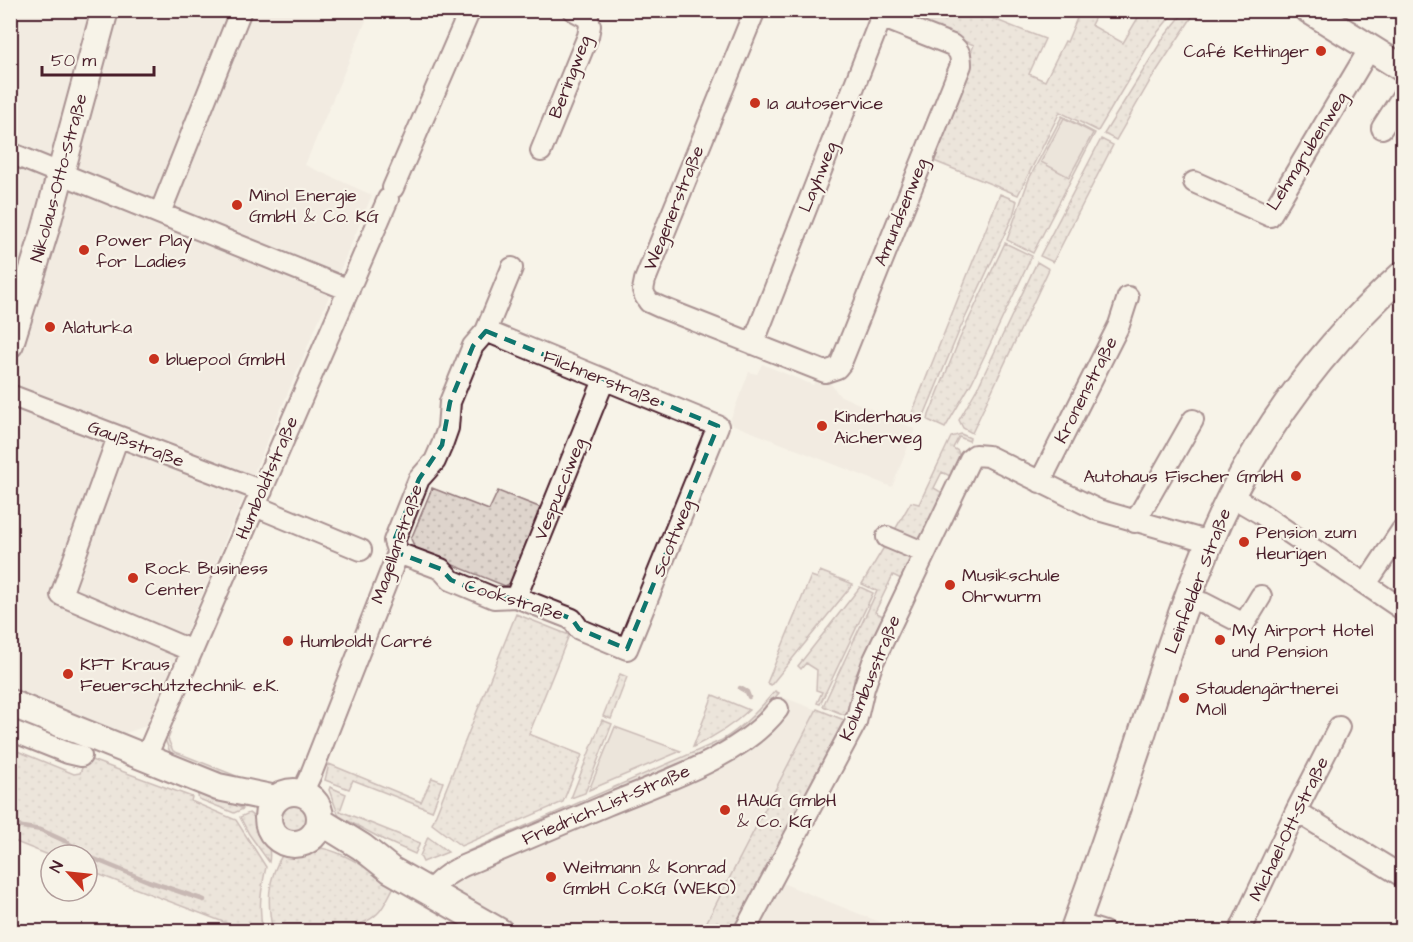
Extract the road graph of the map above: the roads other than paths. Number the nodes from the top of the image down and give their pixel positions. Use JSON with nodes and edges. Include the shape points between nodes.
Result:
{"nodes":[{"id":1,"x":105,"y":10,"type":"edge"},
{"id":2,"x":241,"y":10,"type":"edge"},
{"id":3,"x":470,"y":10,"type":"edge"},
{"id":4,"x":573,"y":10,"type":"edge"},
{"id":5,"x":754,"y":10,"type":"edge"},
{"id":6,"x":1309,"y":10,"type":"edge"},
{"id":7,"x":882,"y":14,"type":"edge"},
{"id":8,"x":1370,"y":48,"type":"junction"},
{"id":9,"x":1402,"y":68,"type":"edge"},
{"id":10,"x":1402,"y":96,"type":"edge"},
{"id":11,"x":1382,"y":128,"type":"dead end"},
{"id":12,"x":541,"y":151,"type":"dead end"},
{"id":13,"x":10,"y":153,"type":"edge"},
{"id":14,"x":61,"y":174,"type":"junction"},
{"id":15,"x":1194,"y":182,"type":"dead end"},
{"id":16,"x":160,"y":213,"type":"junction"},
{"id":17,"x":512,"y":268,"type":"dead end"},
{"id":18,"x":1402,"y":275,"type":"edge"},
{"id":19,"x":19,"y":290,"type":"edge"},
{"id":20,"x":349,"y":290,"type":"junction"},
{"id":21,"x":1128,"y":297,"type":"dead end"},
{"id":22,"x":486,"y":331,"type":"junction"},
{"id":23,"x":10,"y":344,"type":"edge"},
{"id":24,"x":753,"y":344,"type":"junction"},
{"id":25,"x":604,"y":380,"type":"junction"},
{"id":26,"x":10,"y":396,"type":"edge"},
{"id":27,"x":1192,"y":420,"type":"dead end"},
{"id":28,"x":718,"y":426,"type":"joint"},
{"id":29,"x":118,"y":437,"type":"junction"},
{"id":30,"x":1040,"y":482,"type":"junction"},
{"id":31,"x":1231,"y":496,"type":"junction"},
{"id":32,"x":258,"y":499,"type":"junction"},
{"id":33,"x":1135,"y":522,"type":"junction"},
{"id":34,"x":1402,"y":530,"type":"edge"},
{"id":35,"x":886,"y":537,"type":"dead end"},
{"id":36,"x":1210,"y":542,"type":"junction"},
{"id":37,"x":361,"y":550,"type":"dead end"},
{"id":38,"x":398,"y":553,"type":"junction"},
{"id":39,"x":925,"y":553,"type":"junction"},
{"id":40,"x":1366,"y":584,"type":"junction"},
{"id":41,"x":1261,"y":596,"type":"dead end"},
{"id":42,"x":516,"y":597,"type":"junction"},
{"id":43,"x":1189,"y":599,"type":"junction"},
{"id":44,"x":1402,"y":609,"type":"edge"},
{"id":45,"x":627,"y":650,"type":"joint"},
{"id":46,"x":192,"y":651,"type":"junction"},
{"id":47,"x":10,"y":703,"type":"edge"},
{"id":48,"x":778,"y":709,"type":"dead end"},
{"id":49,"x":1339,"y":727,"type":"dead end"},
{"id":50,"x":10,"y":730,"type":"edge"},
{"id":51,"x":81,"y":756,"type":"dead end"},
{"id":52,"x":146,"y":757,"type":"junction"},
{"id":53,"x":302,"y":793,"type":"junction"},
{"id":54,"x":272,"y":809,"type":"junction"},
{"id":55,"x":1296,"y":811,"type":"junction"},
{"id":56,"x":315,"y":829,"type":"junction"},
{"id":57,"x":1402,"y":876,"type":"edge"},
{"id":58,"x":429,"y":892,"type":"junction"},
{"id":59,"x":1075,"y":927,"type":"edge"},
{"id":60,"x":500,"y":932,"type":"edge"},
{"id":61,"x":744,"y":932,"type":"edge"},
{"id":62,"x":1104,"y":932,"type":"edge"},
{"id":63,"x":1239,"y":932,"type":"edge"}],
"edges":[{"from":1,"to":14,"type":"main road","name":"Nikolaus-Otto-Straße"},
{"from":2,"to":16,"type":"street"},
{"from":3,"to":20,"type":"street","name":"Humboldtstraße"},
{"from":4,"to":12,"type":"street","name":"Beringweg","via":[[588,18],[588,36]]},
{"from":5,"to":24,"type":"street","name":"Wegenerstraße","via":[[644,290],[649,302]]},
{"from":6,"to":8,"type":"main road"},
{"from":7,"to":24,"type":"street","name":"Layhweg"},
{"from":7,"to":24,"type":"street","name":"Amundsenweg","via":[[952,45],[958,50],[961,65],[837,368],[816,370]]},
{"from":8,"to":9,"type":"main road"},
{"from":8,"to":15,"type":"street","name":"Lehmgrubenweg","via":[[1270,216]]},
{"from":10,"to":11,"type":"street"},
{"from":13,"to":14,"type":"street"},
{"from":14,"to":16,"type":"street"},
{"from":14,"to":19,"type":"main road","name":"Nikolaus-Otto-Straße"},
{"from":16,"to":20,"type":"street"},
{"from":17,"to":22,"type":"street","name":"Magellanstraße"},
{"from":18,"to":31,"type":"main road","name":"Leinfelder Straße","via":[[1323,358],[1278,418]]},
{"from":19,"to":23,"type":"main road","name":"Nikolaus-Otto-Straße"},
{"from":20,"to":32,"type":"street","name":"Humboldtstraße"},
{"from":21,"to":30,"type":"street","name":"Kronenstraße","via":[[1119,325]]},
{"from":22,"to":25,"type":"street","name":"Filchnerstraße"},
{"from":22,"to":38,"type":"street","name":"Magellanstraße","via":[[473,346],[450,402],[442,445],[435,461],[419,479],[394,541]]},
{"from":25,"to":28,"type":"street","name":"Filchnerstraße"},
{"from":25,"to":42,"type":"street","name":"Vespucciweg"},
{"from":26,"to":29,"type":"street","name":"Gaußstraße"},
{"from":27,"to":33,"type":"street"},
{"from":28,"to":45,"type":"street","name":"Scottweg"},
{"from":29,"to":32,"type":"street","name":"Gaußstraße"},
{"from":29,"to":46,"type":"street","via":[[61,596]]},
{"from":30,"to":33,"type":"street","via":[[1083,504]]},
{"from":30,"to":39,"type":"street","name":"Kolumbusstraße","via":[[988,456],[975,455],[967,464]]},
{"from":31,"to":36,"type":"main road","name":"Leinfelder Straße"},
{"from":31,"to":40,"type":"street"},
{"from":32,"to":37,"type":"street","name":"Gaußstraße"},
{"from":32,"to":46,"type":"street","name":"Humboldtstraße"},
{"from":33,"to":36,"type":"street"},
{"from":34,"to":40,"type":"street"},
{"from":35,"to":39,"type":"street"},
{"from":36,"to":43,"type":"main road","name":"Leinfelder Straße"},
{"from":38,"to":42,"type":"street","name":"Cookstraße","via":[[441,569],[452,580],[494,598]]},
{"from":38,"to":53,"type":"street","name":"Magellanstraße"},
{"from":39,"to":61,"type":"street","name":"Kolumbusstraße","via":[[873,662],[856,722]]},
{"from":40,"to":44,"type":"street"},
{"from":41,"to":43,"type":"street","via":[[1244,624]]},
{"from":42,"to":45,"type":"street","name":"Cookstraße","via":[[572,619],[579,630]]},
{"from":43,"to":59,"type":"main road","name":"Leinfelder Straße"},
{"from":46,"to":52,"type":"street","name":"Humboldtstraße"},
{"from":47,"to":52,"type":"main road"},
{"from":48,"to":58,"type":"street","name":"Friedrich-List-Straße","via":[[763,728],[736,747],[675,777],[463,866],[447,874]]},
{"from":49,"to":55,"type":"street","name":"Michael-Ott-Straße"},
{"from":50,"to":51,"type":"street"},
{"from":52,"to":54,"type":"main road"},
{"from":53,"to":54,"type":"main road","via":[[284,794]]},
{"from":53,"to":56,"type":"main road","via":[[316,803],[320,812]]},
{"from":54,"to":56,"type":"main road","via":[[270,828],[283,841],[297,844]]},
{"from":55,"to":57,"type":"street"},
{"from":55,"to":63,"type":"street","name":"Michael-Ott-Straße"},
{"from":56,"to":58,"type":"main road"},
{"from":58,"to":60,"type":"main road"},
{"from":59,"to":62,"type":"street"}]}
